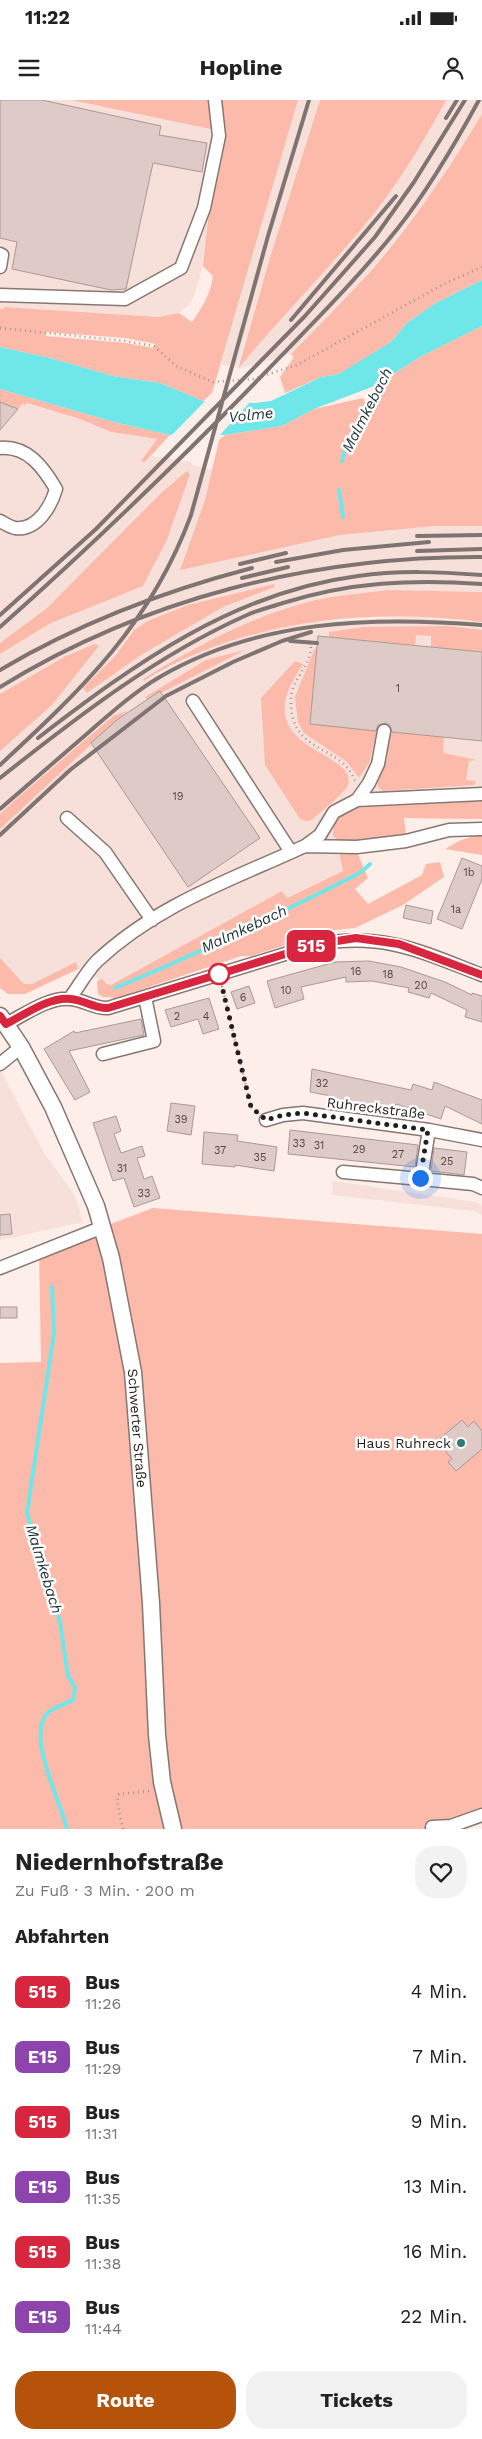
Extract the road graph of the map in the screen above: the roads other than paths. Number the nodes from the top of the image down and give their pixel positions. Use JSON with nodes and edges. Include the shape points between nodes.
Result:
{"nodes":[{"id":1,"x":215,"y":100,"type":"edge"},
{"id":2,"x":0,"y":254,"type":"edge"},
{"id":3,"x":0,"y":267,"type":"edge"},
{"id":4,"x":0,"y":295,"type":"edge"},
{"id":5,"x":0,"y":448,"type":"edge"},
{"id":6,"x":0,"y":521,"type":"edge"},
{"id":7,"x":192,"y":701,"type":"dead end"},
{"id":8,"x":384,"y":731,"type":"dead end"},
{"id":9,"x":482,"y":794,"type":"edge"},
{"id":10,"x":357,"y":800,"type":"junction"},
{"id":11,"x":67,"y":818,"type":"dead end"},
{"id":12,"x":482,"y":829,"type":"edge"},
{"id":13,"x":305,"y":846,"type":"junction"},
{"id":14,"x":291,"y":852,"type":"junction"},
{"id":15,"x":152,"y":920,"type":"junction"},
{"id":16,"x":482,"y":975,"type":"edge"},
{"id":17,"x":145,"y":996,"type":"junction"},
{"id":18,"x":70,"y":998,"type":"junction"},
{"id":19,"x":3,"y":1020,"type":"edge"},
{"id":20,"x":21,"y":1047,"type":"junction"},
{"id":21,"x":104,"y":1054,"type":"dead end"},
{"id":22,"x":0,"y":1064,"type":"edge"},
{"id":23,"x":266,"y":1120,"type":"road end"},
{"id":24,"x":428,"y":1130,"type":"junction"},
{"id":25,"x":482,"y":1140,"type":"edge"},
{"id":26,"x":342,"y":1172,"type":"dead end"},
{"id":27,"x":420,"y":1178,"type":"junction"},
{"id":28,"x":482,"y":1188,"type":"edge"},
{"id":29,"x":103,"y":1227,"type":"junction"},
{"id":30,"x":0,"y":1268,"type":"edge"},
{"id":31,"x":482,"y":1815,"type":"edge"},
{"id":32,"x":432,"y":1827,"type":"dead end"},
{"id":33,"x":173,"y":1829,"type":"edge"}],
"edges":[{"from":1,"to":4,"type":"street","via":[[219,136],[204,208],[181,268],[125,299]]},
{"from":2,"to":3,"type":"street"},
{"from":5,"to":6,"type":"street","via":[[16,448],[26,454],[47,473],[56,489],[53,500],[38,521],[26,528],[14,528]]},
{"from":7,"to":14,"type":"street"},
{"from":8,"to":10,"type":"street","via":[[378,764]]},
{"from":9,"to":10,"type":"street"},
{"from":10,"to":13,"type":"street","via":[[334,812],[320,834]]},
{"from":11,"to":15,"type":"street","via":[[105,852]]},
{"from":12,"to":13,"type":"street","via":[[449,830],[406,841],[357,847]]},
{"from":13,"to":14,"type":"street"},
{"from":14,"to":15,"type":"street","via":[[197,893]]},
{"from":15,"to":18,"type":"street","via":[[96,962]]},
{"from":16,"to":17,"type":"street","via":[[399,944],[356,938],[318,944]]},
{"from":17,"to":18,"type":"street","via":[[102,1008]]},
{"from":17,"to":21,"type":"street","via":[[154,1041]]},
{"from":18,"to":19,"type":"street"},
{"from":19,"to":20,"type":"main road","name":"Schwerter Straße"},
{"from":20,"to":22,"type":"street"},
{"from":20,"to":29,"type":"main road","name":"Schwerter Straße","via":[[53,1107]]},
{"from":23,"to":24,"type":"street","name":"Ruhreckstraße","via":[[303,1113]]},
{"from":24,"to":25,"type":"street","name":"Ruhreckstraße"},
{"from":24,"to":27,"type":"street"},
{"from":26,"to":27,"type":"street"},
{"from":27,"to":28,"type":"street","via":[[473,1184]]},
{"from":29,"to":30,"type":"street"},
{"from":29,"to":33,"type":"main road","name":"Schwerter Straße","via":[[134,1372],[157,1735]]},
{"from":31,"to":32,"type":"street","via":[[451,1826]]}]}
